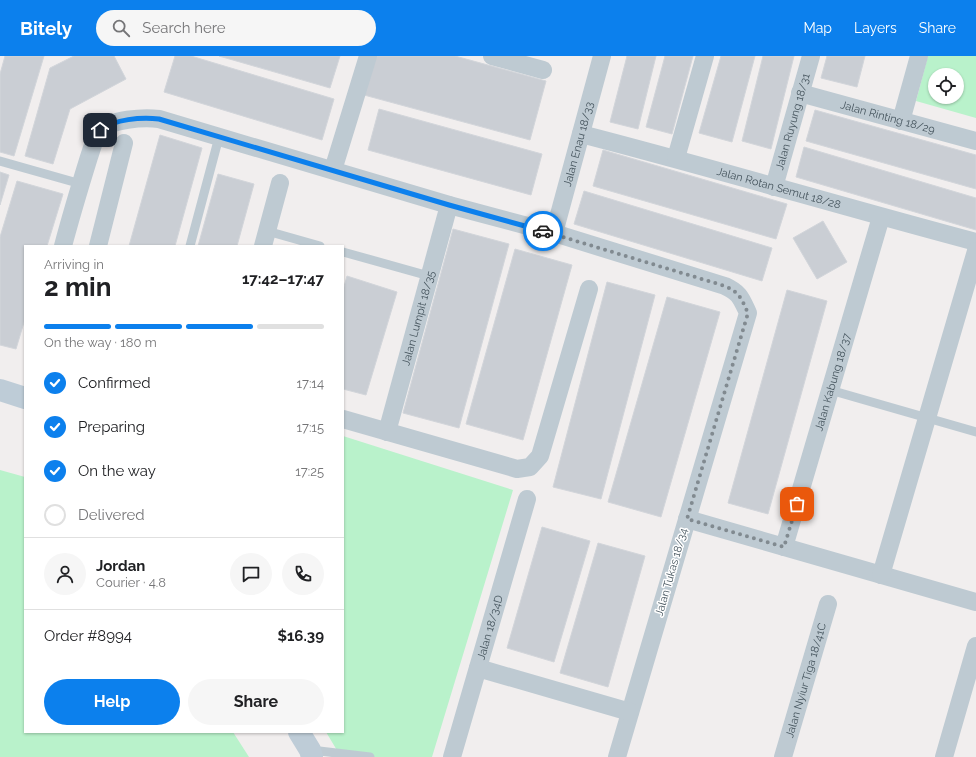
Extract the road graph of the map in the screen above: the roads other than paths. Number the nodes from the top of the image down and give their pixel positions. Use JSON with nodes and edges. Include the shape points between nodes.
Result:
{"nodes":[{"id":1,"x":368,"y":56,"type":"edge"},
{"id":2,"x":492,"y":56,"type":"edge"},
{"id":3,"x":602,"y":56,"type":"edge"},
{"id":4,"x":705,"y":56,"type":"edge"},
{"id":5,"x":811,"y":56,"type":"edge"},
{"id":6,"x":919,"y":56,"type":"edge"},
{"id":7,"x":543,"y":70,"type":"dead end"},
{"id":8,"x":800,"y":93,"type":"junction"},
{"id":9,"x":901,"y":121,"type":"junction"},
{"id":10,"x":581,"y":134,"type":"junction"},
{"id":11,"x":219,"y":137,"type":"junction"},
{"id":12,"x":976,"y":141,"type":"edge"},
{"id":13,"x":124,"y":143,"type":"dead end"},
{"id":14,"x":676,"y":158,"type":"junction"},
{"id":15,"x":0,"y":161,"type":"edge"},
{"id":16,"x":333,"y":170,"type":"junction"},
{"id":17,"x":280,"y":183,"type":"dead end"},
{"id":18,"x":80,"y":184,"type":"junction"},
{"id":19,"x":774,"y":187,"type":"junction"},
{"id":20,"x":449,"y":205,"type":"junction"},
{"id":21,"x":881,"y":217,"type":"junction"},
{"id":22,"x":554,"y":233,"type":"junction"},
{"id":23,"x":265,"y":239,"type":"edge"},
{"id":24,"x":976,"y":242,"type":"edge"},
{"id":25,"x":63,"y":245,"type":"edge"},
{"id":26,"x":98,"y":245,"type":"edge"},
{"id":27,"x":190,"y":245,"type":"edge"},
{"id":28,"x":312,"y":245,"type":"edge"},
{"id":29,"x":976,"y":251,"type":"edge"},
{"id":30,"x":344,"y":252,"type":"edge"},
{"id":31,"x":429,"y":276,"type":"junction"},
{"id":32,"x":589,"y":289,"type":"dead end"},
{"id":33,"x":0,"y":390,"type":"edge"},
{"id":34,"x":830,"y":390,"type":"junction"},
{"id":35,"x":24,"y":392,"type":"edge"},
{"id":36,"x":927,"y":418,"type":"junction"},
{"id":37,"x":344,"y":419,"type":"edge"},
{"id":38,"x":387,"y":432,"type":"junction"},
{"id":39,"x":976,"y":432,"type":"edge"},
{"id":40,"x":528,"y":498,"type":"dead end"},
{"id":41,"x":687,"y":519,"type":"junction"},
{"id":42,"x":784,"y":547,"type":"junction"},
{"id":43,"x":881,"y":575,"type":"junction"},
{"id":44,"x":976,"y":602,"type":"edge"},
{"id":45,"x":828,"y":604,"type":"dead end"},
{"id":46,"x":976,"y":646,"type":"edge"},
{"id":47,"x":478,"y":668,"type":"junction"},
{"id":48,"x":630,"y":712,"type":"junction"},
{"id":49,"x":307,"y":746,"type":"edge"},
{"id":50,"x":370,"y":757,"type":"edge"},
{"id":51,"x":452,"y":757,"type":"edge"},
{"id":52,"x":617,"y":757,"type":"edge"},
{"id":53,"x":783,"y":757,"type":"edge"},
{"id":54,"x":944,"y":757,"type":"edge"}],
"edges":[{"from":1,"to":16,"type":"street"},
{"from":2,"to":7,"type":"street"},
{"from":3,"to":10,"type":"street","name":"Jalan Enau 18/33"},
{"from":4,"to":14,"type":"street"},
{"from":5,"to":8,"type":"street","name":"Jalan Ruyung 18/31"},
{"from":6,"to":9,"type":"street"},
{"from":8,"to":9,"type":"street","name":"Jalan Rinting 18/29"},
{"from":8,"to":19,"type":"street","name":"Jalan Ruyung 18/31"},
{"from":9,"to":12,"type":"street","name":"Jalan Rinting 18/29"},
{"from":10,"to":14,"type":"street","name":"Jalan Rotan Semut 18/28"},
{"from":10,"to":22,"type":"street","name":"Jalan Enau 18/33"},
{"from":11,"to":16,"type":"street","name":"Jalan Tukas 18/34"},
{"from":11,"to":18,"type":"street","name":"Jalan Tukas 18/34","via":[[159,119],[130,120],[105,126],[96,136]]},
{"from":11,"to":27,"type":"lane"},
{"from":13,"to":26,"type":"street"},
{"from":14,"to":19,"type":"street","name":"Jalan Rotan Semut 18/28"},
{"from":15,"to":18,"type":"lane"},
{"from":16,"to":20,"type":"street","name":"Jalan Tukas 18/34"},
{"from":17,"to":23,"type":"street"},
{"from":18,"to":25,"type":"street","name":"Jalan Tukas 18/34"},
{"from":19,"to":21,"type":"street","name":"Jalan Rotan Semut 18/28"},
{"from":20,"to":22,"type":"street","name":"Jalan Tukas 18/34"},
{"from":20,"to":31,"type":"street","name":"Jalan Lumpit 18/35"},
{"from":21,"to":24,"type":"street","name":"Jalan Rotan Semut 18/28"},
{"from":21,"to":34,"type":"street","name":"Jalan Kabung 18/37"},
{"from":22,"to":41,"type":"street","name":"Jalan Tukas 18/34","via":[[725,286],[736,292],[742,300],[748,313]]},
{"from":23,"to":28,"type":"lane"},
{"from":29,"to":36,"type":"street"},
{"from":30,"to":31,"type":"lane"},
{"from":31,"to":38,"type":"street","name":"Jalan Lumpit 18/35"},
{"from":32,"to":38,"type":"street","via":[[540,456],[530,467],[517,469]]},
{"from":33,"to":35,"type":"street"},
{"from":34,"to":36,"type":"lane"},
{"from":34,"to":42,"type":"street","name":"Jalan Kabung 18/37"},
{"from":36,"to":39,"type":"lane"},
{"from":36,"to":43,"type":"street"},
{"from":37,"to":38,"type":"street"},
{"from":40,"to":47,"type":"street","name":"Jalan 18/34D"},
{"from":41,"to":42,"type":"street"},
{"from":41,"to":48,"type":"street","name":"Jalan Tukas 18/34"},
{"from":42,"to":43,"type":"street"},
{"from":43,"to":44,"type":"street"},
{"from":45,"to":53,"type":"street","name":"Jalan Nyiur Tiga 18/41C"},
{"from":46,"to":54,"type":"street"},
{"from":47,"to":48,"type":"street"},
{"from":47,"to":51,"type":"street","name":"Jalan 18/34D"},
{"from":48,"to":52,"type":"street","name":"Jalan Tukas 18/34"},
{"from":49,"to":50,"type":"lane"}]}
